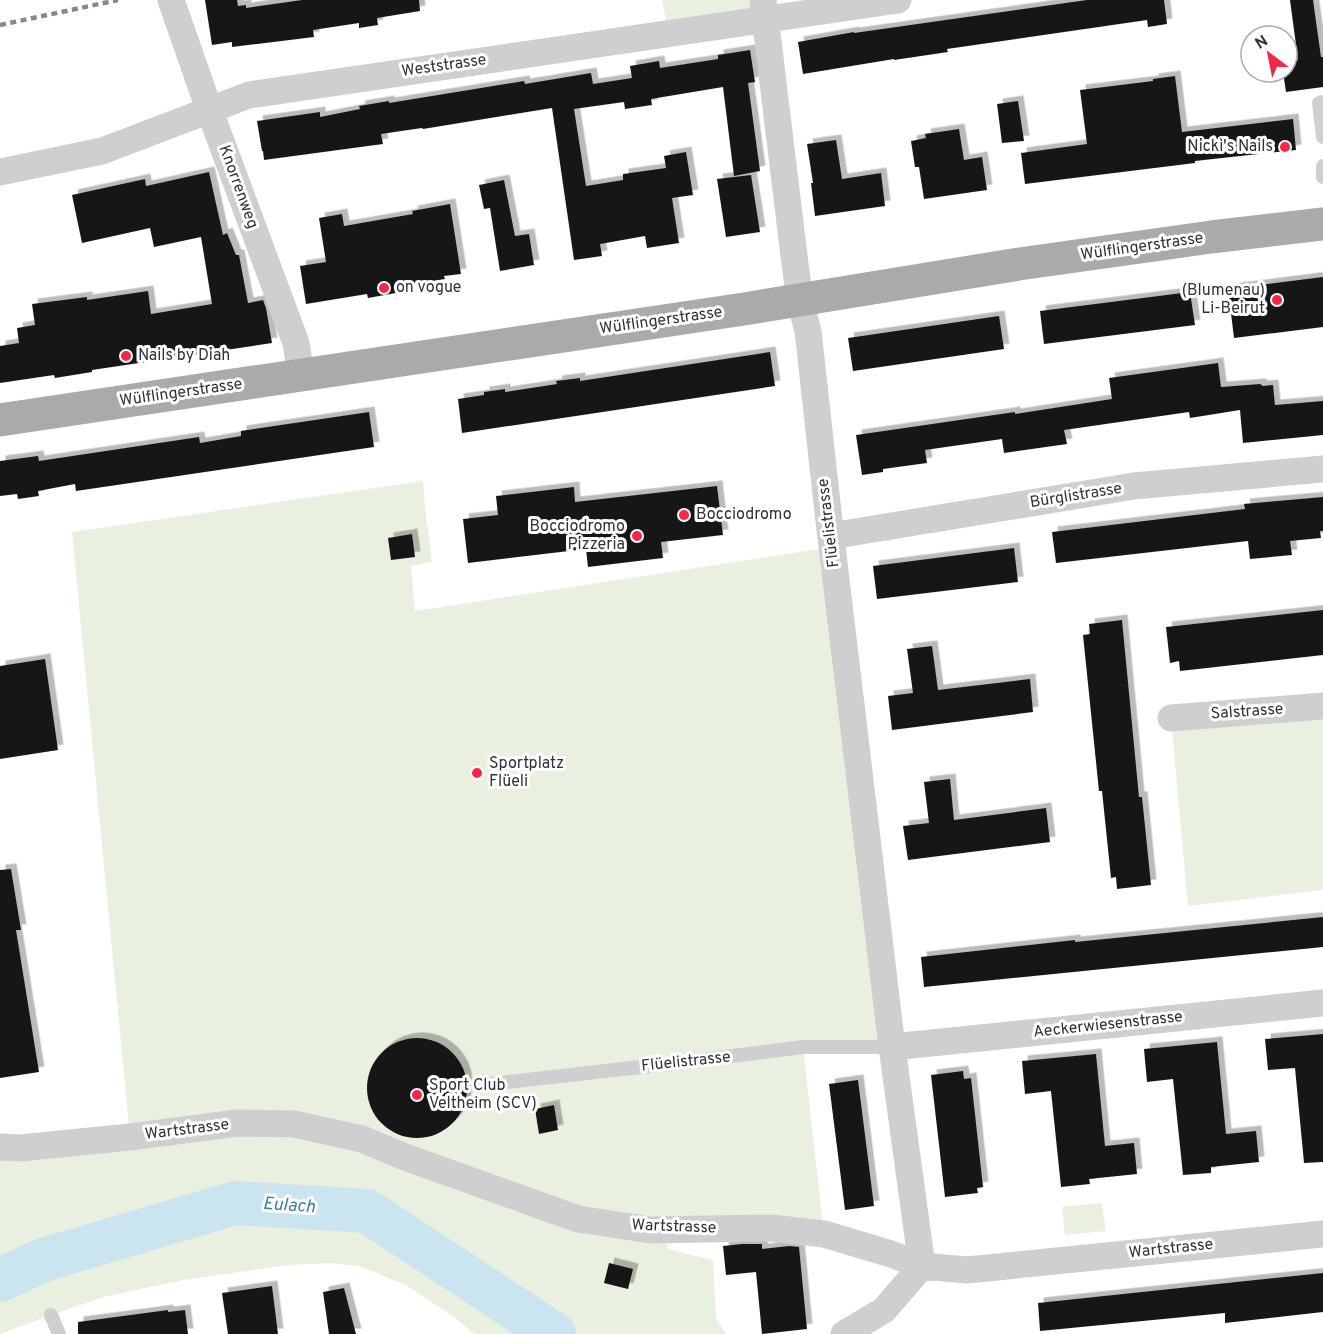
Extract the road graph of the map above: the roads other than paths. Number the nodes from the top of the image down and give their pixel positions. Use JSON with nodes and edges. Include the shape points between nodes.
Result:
{"nodes":[{"id":1,"x":171,"y":0,"type":"edge"},
{"id":2,"x":889,"y":1,"type":"edge"},
{"id":3,"x":765,"y":10,"type":"edge"},
{"id":4,"x":1323,"y":102,"type":"edge"},
{"id":5,"x":209,"y":109,"type":"junction"},
{"id":6,"x":1323,"y":137,"type":"edge"},
{"id":7,"x":1323,"y":166,"type":"edge"},
{"id":8,"x":0,"y":172,"type":"edge"},
{"id":9,"x":1323,"y":177,"type":"edge"},
{"id":10,"x":1323,"y":224,"type":"edge"},
{"id":11,"x":800,"y":300,"type":"junction"},
{"id":12,"x":301,"y":375,"type":"junction"},
{"id":13,"x":0,"y":420,"type":"edge"},
{"id":14,"x":1323,"y":469,"type":"edge"},
{"id":15,"x":831,"y":536,"type":"junction"},
{"id":16,"x":1323,"y":706,"type":"edge"},
{"id":17,"x":1171,"y":718,"type":"dead end"},
{"id":18,"x":1323,"y":1003,"type":"edge"},
{"id":19,"x":892,"y":1047,"type":"junction"},
{"id":20,"x":481,"y":1085,"type":"dead end"},
{"id":21,"x":0,"y":1147,"type":"edge"},
{"id":22,"x":1323,"y":1234,"type":"edge"},
{"id":23,"x":922,"y":1266,"type":"junction"},
{"id":24,"x":51,"y":1315,"type":"dead end"},
{"id":25,"x":59,"y":1334,"type":"edge"},
{"id":26,"x":844,"y":1334,"type":"edge"}],
"edges":[{"from":1,"to":5,"type":"street","name":"Knorrenweg"},
{"from":2,"to":3,"type":"street","name":"Weststrasse"},
{"from":3,"to":5,"type":"street","name":"Weststrasse","via":[[249,95]]},
{"from":3,"to":11,"type":"street","name":"Flüelistrasse"},
{"from":4,"to":6,"type":"lane","via":[[1319,102]]},
{"from":5,"to":8,"type":"street","name":"Weststrasse","via":[[102,151]]},
{"from":5,"to":12,"type":"street","name":"Knorrenweg","via":[[296,343]]},
{"from":7,"to":9,"type":"lane"},
{"from":10,"to":11,"type":"main road","name":"Wülflingerstrasse","via":[[1108,251]]},
{"from":11,"to":12,"type":"main road","name":"Wülflingerstrasse"},
{"from":11,"to":15,"type":"street","name":"Flüelistrasse","via":[[808,331]]},
{"from":12,"to":13,"type":"main road","name":"Wülflingerstrasse"},
{"from":14,"to":15,"type":"street","name":"Bürglistrasse","via":[[1134,486]]},
{"from":15,"to":19,"type":"street","name":"Flüelistrasse"},
{"from":16,"to":17,"type":"street","name":"Salstrasse"},
{"from":18,"to":19,"type":"street","name":"Aeckerwiesenstrasse"},
{"from":19,"to":20,"type":"lane","name":"Flüelistrasse","via":[[803,1047]]},
{"from":19,"to":23,"type":"street","name":"Flüelistrasse"},
{"from":21,"to":23,"type":"street","name":"Wartstrasse","via":[[20,1148],[237,1123],[294,1124],[362,1139],[578,1219],[651,1230],[771,1228],[824,1234]]},
{"from":22,"to":23,"type":"street","name":"Wartstrasse","via":[[967,1270]]},
{"from":23,"to":26,"type":"street","via":[[884,1310]]},
{"from":24,"to":25,"type":"lane"}]}
